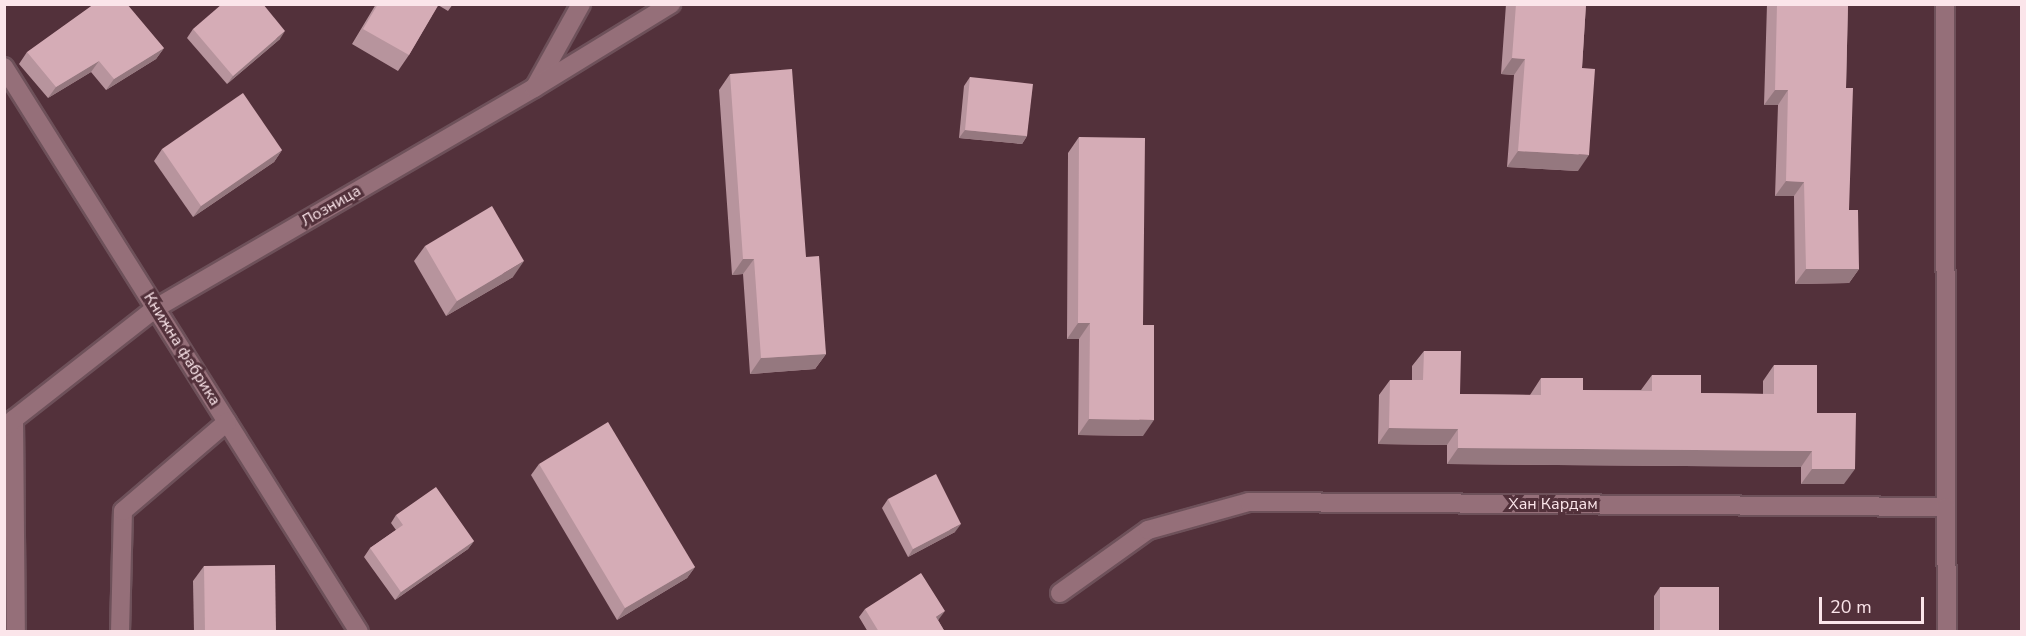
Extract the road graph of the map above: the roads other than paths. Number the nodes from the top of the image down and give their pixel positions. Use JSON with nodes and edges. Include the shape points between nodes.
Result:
{"nodes":[{"id":1,"x":581,"y":4,"type":"edge"},
{"id":2,"x":671,"y":4,"type":"edge"},
{"id":3,"x":1945,"y":4,"type":"edge"},
{"id":4,"x":4,"y":68,"type":"edge"},
{"id":5,"x":534,"y":88,"type":"junction"},
{"id":6,"x":156,"y":308,"type":"junction"},
{"id":7,"x":227,"y":422,"type":"junction"},
{"id":8,"x":9,"y":423,"type":"edge"},
{"id":9,"x":1946,"y":507,"type":"junction"},
{"id":10,"x":1060,"y":593,"type":"dead end"},
{"id":11,"x":16,"y":632,"type":"edge"},
{"id":12,"x":120,"y":632,"type":"edge"},
{"id":13,"x":359,"y":632,"type":"edge"},
{"id":14,"x":1947,"y":632,"type":"edge"}],
"edges":[{"from":1,"to":5,"type":"street"},
{"from":2,"to":5,"type":"street","name":"Лозница"},
{"from":3,"to":9,"type":"street"},
{"from":4,"to":6,"type":"street","name":"Книжна фабрика"},
{"from":5,"to":6,"type":"street","name":"Лозница"},
{"from":6,"to":7,"type":"street","name":"Книжна фабрика"},
{"from":6,"to":8,"type":"street","name":"Лозница"},
{"from":7,"to":12,"type":"street","via":[[123,511]]},
{"from":7,"to":13,"type":"street","name":"Книжна фабрика"},
{"from":8,"to":11,"type":"street"},
{"from":9,"to":10,"type":"street","name":"Хан Кардам","via":[[1249,502],[1148,530]]},
{"from":9,"to":14,"type":"street"}]}
